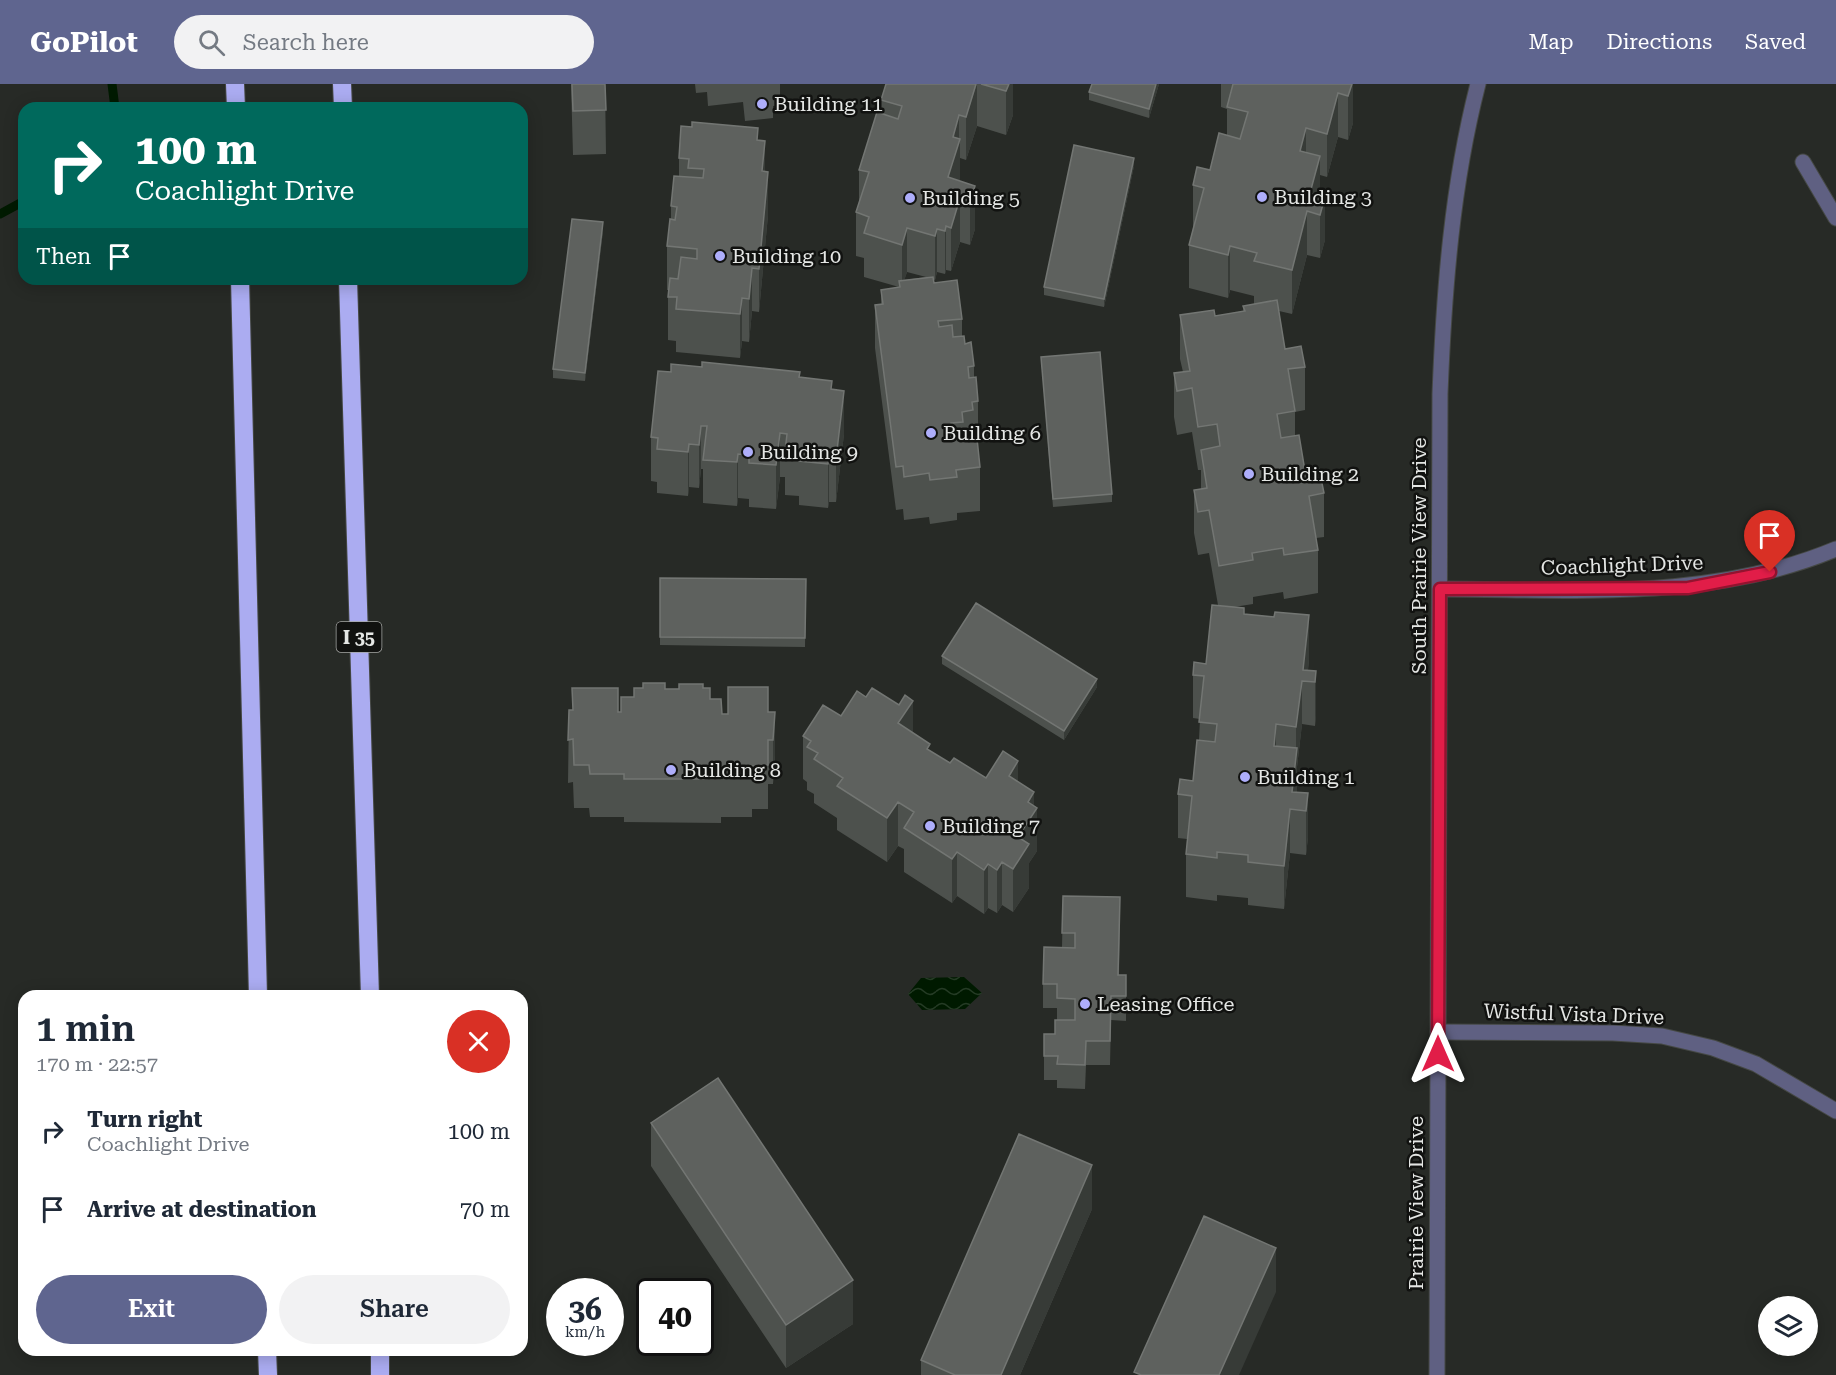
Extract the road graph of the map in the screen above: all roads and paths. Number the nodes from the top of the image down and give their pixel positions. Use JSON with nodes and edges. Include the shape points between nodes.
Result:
{"nodes":[{"id":1,"x":235,"y":84,"type":"edge"},
{"id":2,"x":342,"y":84,"type":"edge"},
{"id":3,"x":1478,"y":84,"type":"edge"},
{"id":4,"x":236,"y":102,"type":"edge"},
{"id":5,"x":343,"y":102,"type":"edge"},
{"id":6,"x":1803,"y":162,"type":"dead end"},
{"id":7,"x":1836,"y":218,"type":"edge"},
{"id":8,"x":240,"y":285,"type":"edge"},
{"id":9,"x":348,"y":285,"type":"edge"},
{"id":10,"x":1836,"y":549,"type":"edge"},
{"id":11,"x":1440,"y":589,"type":"junction"},
{"id":12,"x":258,"y":990,"type":"edge"},
{"id":13,"x":370,"y":990,"type":"edge"},
{"id":14,"x":1438,"y":1032,"type":"junction"},
{"id":15,"x":1836,"y":1111,"type":"edge"},
{"id":16,"x":267,"y":1356,"type":"edge"},
{"id":17,"x":380,"y":1356,"type":"edge"},
{"id":18,"x":268,"y":1375,"type":"edge"},
{"id":19,"x":380,"y":1375,"type":"edge"},
{"id":20,"x":1437,"y":1375,"type":"edge"}],
"edges":[{"from":1,"to":4,"type":"highway"},
{"from":2,"to":5,"type":"highway"},
{"from":3,"to":11,"type":"street","name":"South Prairie View Drive","via":[[1453,215],[1443,316]]},
{"from":6,"to":7,"type":"street"},
{"from":8,"to":12,"type":"highway"},
{"from":9,"to":13,"type":"highway","number":"I 35"},
{"from":10,"to":11,"type":"street","name":"Coachlight Drive","via":[[1750,578],[1688,588]]},
{"from":11,"to":14,"type":"street","name":"South Prairie View Drive"},
{"from":14,"to":15,"type":"street","name":"Wistful Vista Drive","via":[[1662,1036],[1713,1048],[1756,1064]]},
{"from":14,"to":20,"type":"street","name":"Prairie View Drive"},
{"from":16,"to":18,"type":"highway"},
{"from":17,"to":19,"type":"highway"}]}
